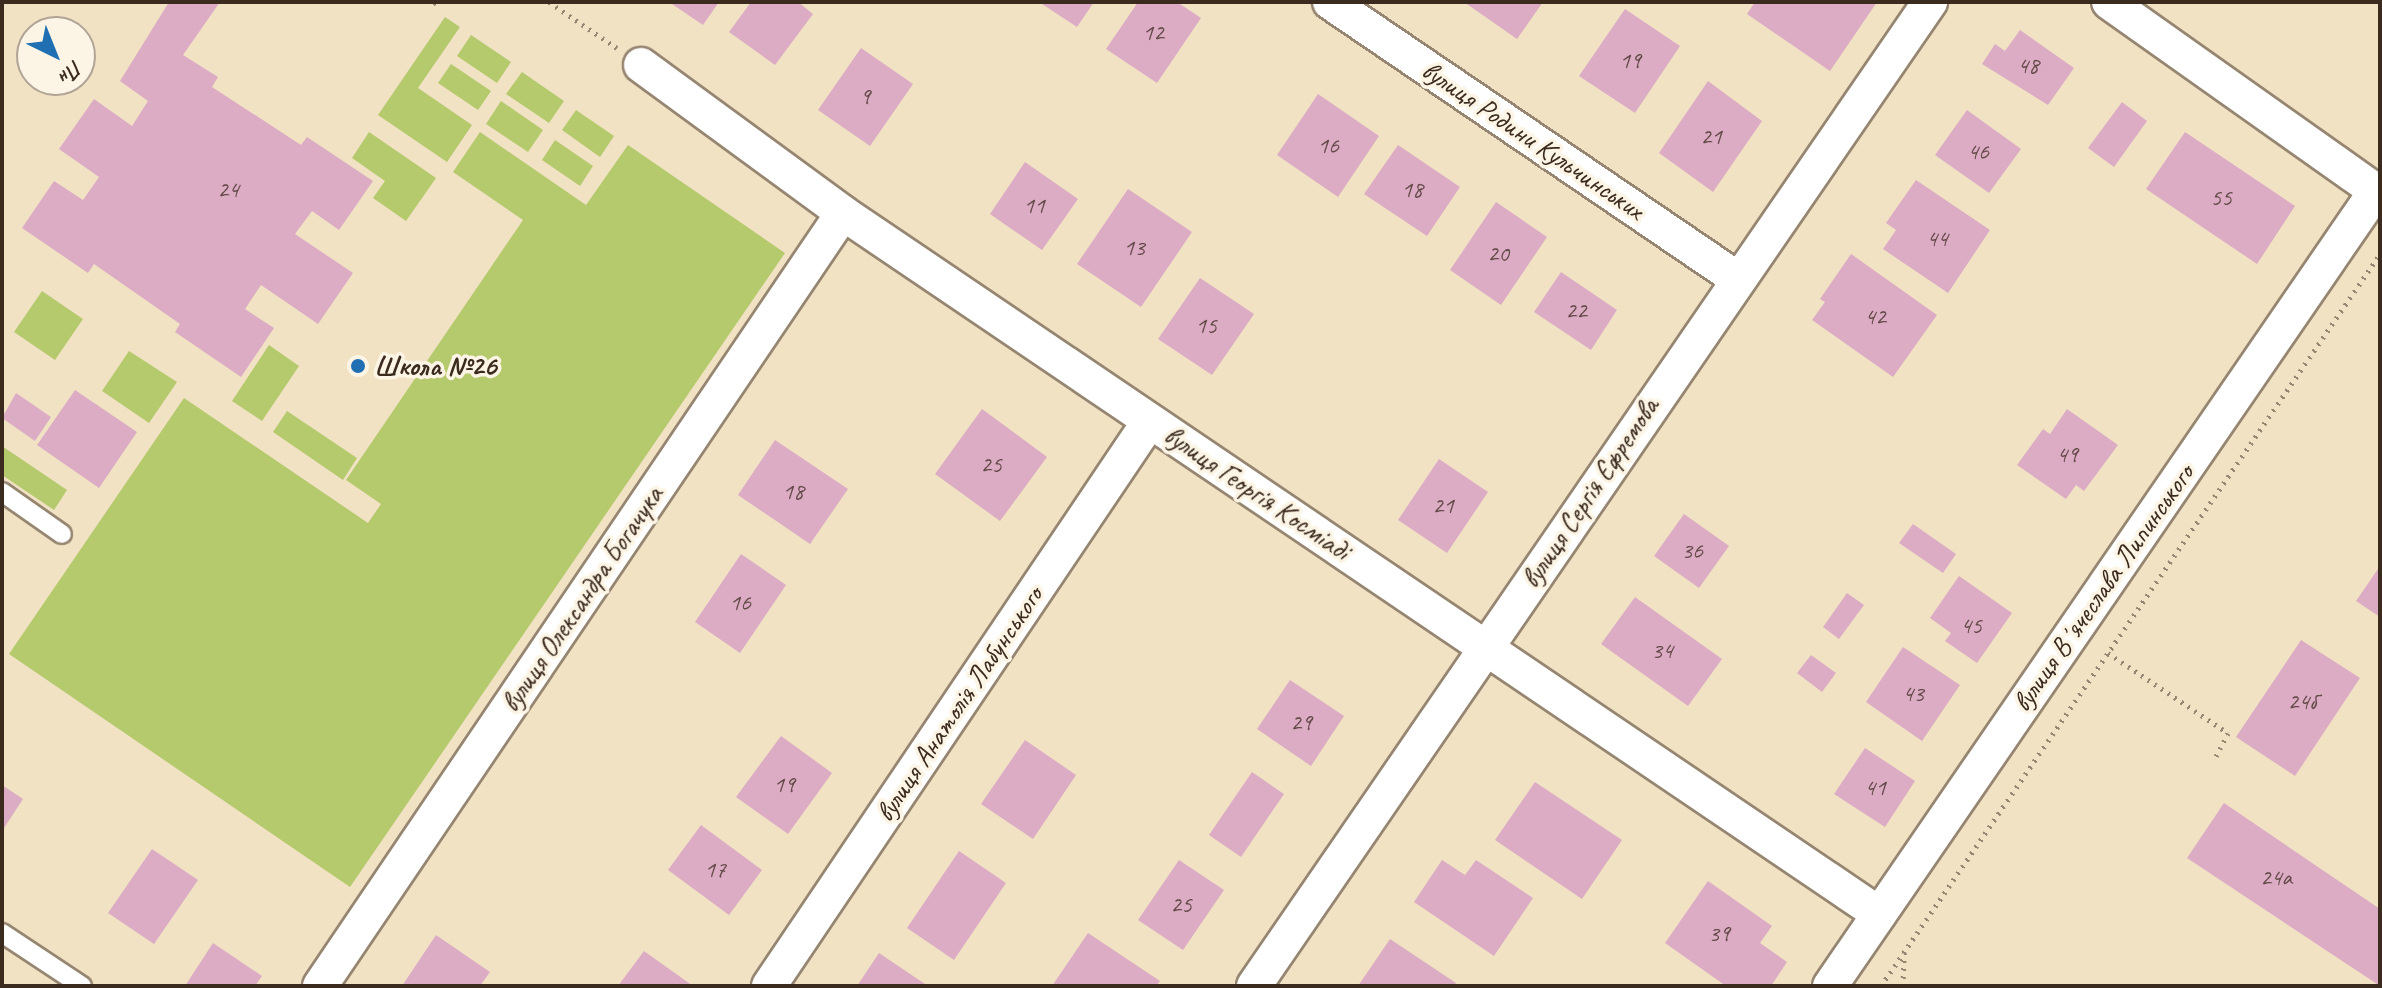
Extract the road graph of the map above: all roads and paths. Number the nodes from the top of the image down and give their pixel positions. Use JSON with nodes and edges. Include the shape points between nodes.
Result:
{"nodes":[{"id":1,"x":549,"y":2,"type":"edge"},
{"id":2,"x":1330,"y":2,"type":"edge"},
{"id":3,"x":1930,"y":2,"type":"edge"},
{"id":4,"x":2109,"y":2,"type":"edge"},
{"id":5,"x":641,"y":65,"type":"joint"},
{"id":6,"x":2378,"y":192,"type":"edge"},
{"id":7,"x":843,"y":213,"type":"junction"},
{"id":8,"x":2380,"y":254,"type":"edge"},
{"id":9,"x":1737,"y":279,"type":"junction"},
{"id":10,"x":1149,"y":422,"type":"junction"},
{"id":11,"x":2,"y":492,"type":"edge"},
{"id":12,"x":62,"y":534,"type":"dead end"},
{"id":13,"x":1486,"y":645,"type":"junction"},
{"id":14,"x":2108,"y":653,"type":"junction"},
{"id":15,"x":2215,"y":758,"type":"dead end"},
{"id":16,"x":1879,"y":914,"type":"junction"},
{"id":17,"x":2,"y":933,"type":"edge"},
{"id":18,"x":1904,"y":952,"type":"junction"},
{"id":19,"x":82,"y":986,"type":"edge"},
{"id":20,"x":320,"y":986,"type":"edge"},
{"id":21,"x":769,"y":986,"type":"edge"},
{"id":22,"x":1254,"y":986,"type":"edge"},
{"id":23,"x":1830,"y":986,"type":"edge"},
{"id":24,"x":1881,"y":986,"type":"edge"},
{"id":25,"x":1903,"y":986,"type":"edge"}],
"edges":[{"from":1,"to":5,"type":"path"},
{"from":2,"to":9,"type":"street","name":"вулиця Родини Кульчинських"},
{"from":3,"to":9,"type":"street","name":"вулиця Сергія Єфремова"},
{"from":4,"to":6,"type":"street"},
{"from":5,"to":7,"type":"street","name":"вулиця Георгія Косміаді"},
{"from":6,"to":16,"type":"street","name":"вулиця Вʼячеслава Липинського"},
{"from":7,"to":10,"type":"street","name":"вулиця Георгія Косміаді"},
{"from":7,"to":20,"type":"street","name":"вулиця Олександра Богачука"},
{"from":8,"to":14,"type":"path"},
{"from":9,"to":13,"type":"street","name":"вулиця Сергія Єфремова"},
{"from":10,"to":13,"type":"street","name":"вулиця Георгія Косміаді"},
{"from":10,"to":21,"type":"street","name":"вулиця Анатолія Лабунського"},
{"from":11,"to":12,"type":"lane"},
{"from":13,"to":16,"type":"street","name":"вулиця Георгія Косміаді"},
{"from":13,"to":22,"type":"street","name":"вулиця Сергія Єфремова"},
{"from":14,"to":15,"type":"path","via":[[2228,733]]},
{"from":14,"to":18,"type":"path"},
{"from":16,"to":23,"type":"street","name":"вулиця Вʼячеслава Липинського"},
{"from":17,"to":19,"type":"lane"},
{"from":18,"to":24,"type":"path"},
{"from":18,"to":25,"type":"path"}]}
